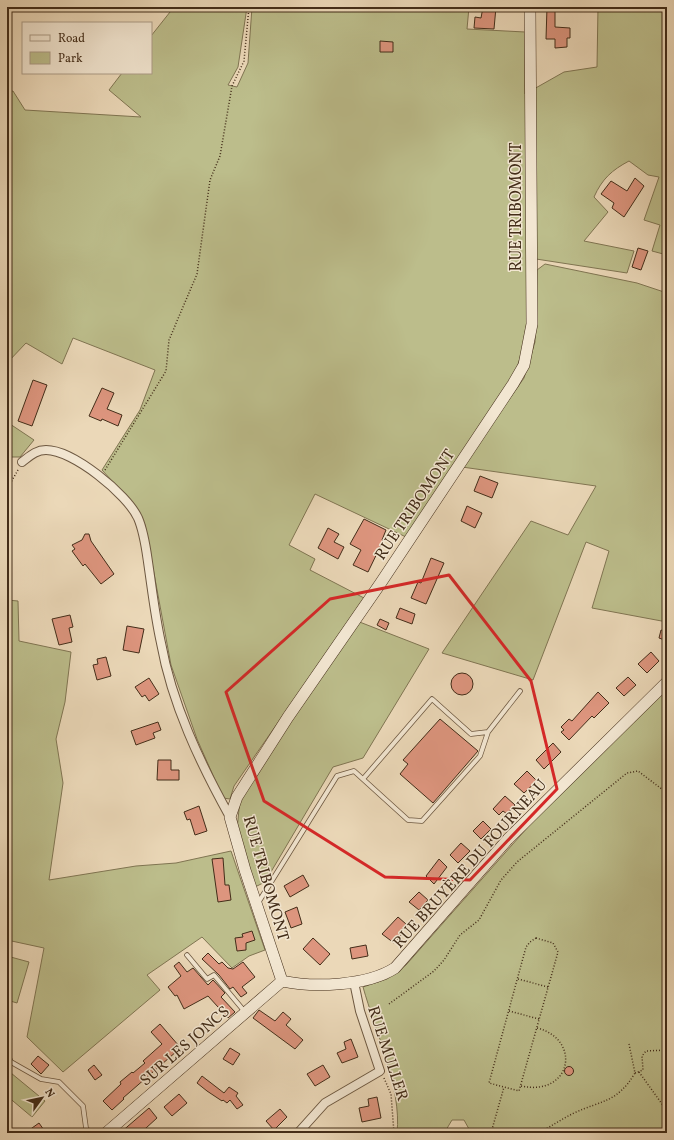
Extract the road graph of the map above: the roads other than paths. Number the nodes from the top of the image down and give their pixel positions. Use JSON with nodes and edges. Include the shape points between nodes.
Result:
{"nodes":[{"id":1,"x":530,"y":7,"type":"edge"},
{"id":2,"x":22,"y":462,"type":"road end"},
{"id":3,"x":667,"y":682,"type":"edge"},
{"id":4,"x":520,"y":691,"type":"dead end"},
{"id":5,"x":488,"y":732,"type":"junction"},
{"id":6,"x":363,"y":779,"type":"junction"},
{"id":7,"x":230,"y":817,"type":"junction"},
{"id":8,"x":257,"y":905,"type":"junction"},
{"id":9,"x":187,"y":955,"type":"dead end"},
{"id":10,"x":282,"y":982,"type":"junction"},
{"id":11,"x":354,"y":982,"type":"junction"},
{"id":12,"x":246,"y":1013,"type":"junction"},
{"id":13,"x":7,"y":1052,"type":"edge"},
{"id":14,"x":90,"y":1133,"type":"edge"},
{"id":15,"x":106,"y":1133,"type":"edge"},
{"id":16,"x":298,"y":1133,"type":"edge"}],
"edges":[{"from":1,"to":7,"type":"street","name":"RUE TRIBOMONT","via":[[532,324],[524,365],[380,584],[288,717],[237,797]]},
{"from":2,"to":7,"type":"street","via":[[34,453],[46,450],[59,452],[100,476],[126,500],[141,525],[161,644],[169,675],[199,757]]},
{"from":3,"to":11,"type":"street","name":"RUE BRUYÈRE DU FOURNEAU","via":[[508,839],[395,968],[376,978]]},
{"from":4,"to":5,"type":"lane"},
{"from":5,"to":6,"type":"lane","via":[[471,734],[432,700]]},
{"from":5,"to":6,"type":"lane","via":[[480,756],[422,821],[408,820]]},
{"from":6,"to":8,"type":"lane","via":[[354,771],[337,776]]},
{"from":7,"to":8,"type":"street","name":"RUE TRIBOMONT"},
{"from":8,"to":10,"type":"street","name":"RUE TRIBOMONT"},
{"from":9,"to":12,"type":"lane","via":[[207,979],[214,975]]},
{"from":10,"to":11,"type":"street","name":"RUE BRUYÈRE DU FOURNEAU"},
{"from":10,"to":12,"type":"street","name":"SUR LES JONCS"},
{"from":11,"to":16,"type":"street","name":"RUE MULLER","via":[[360,1011],[380,1071],[325,1103]]},
{"from":12,"to":15,"type":"street","name":"SUR LES JONCS"},
{"from":13,"to":14,"type":"lane","via":[[11,1062],[41,1080],[58,1082],[83,1106],[86,1128]]}]}
